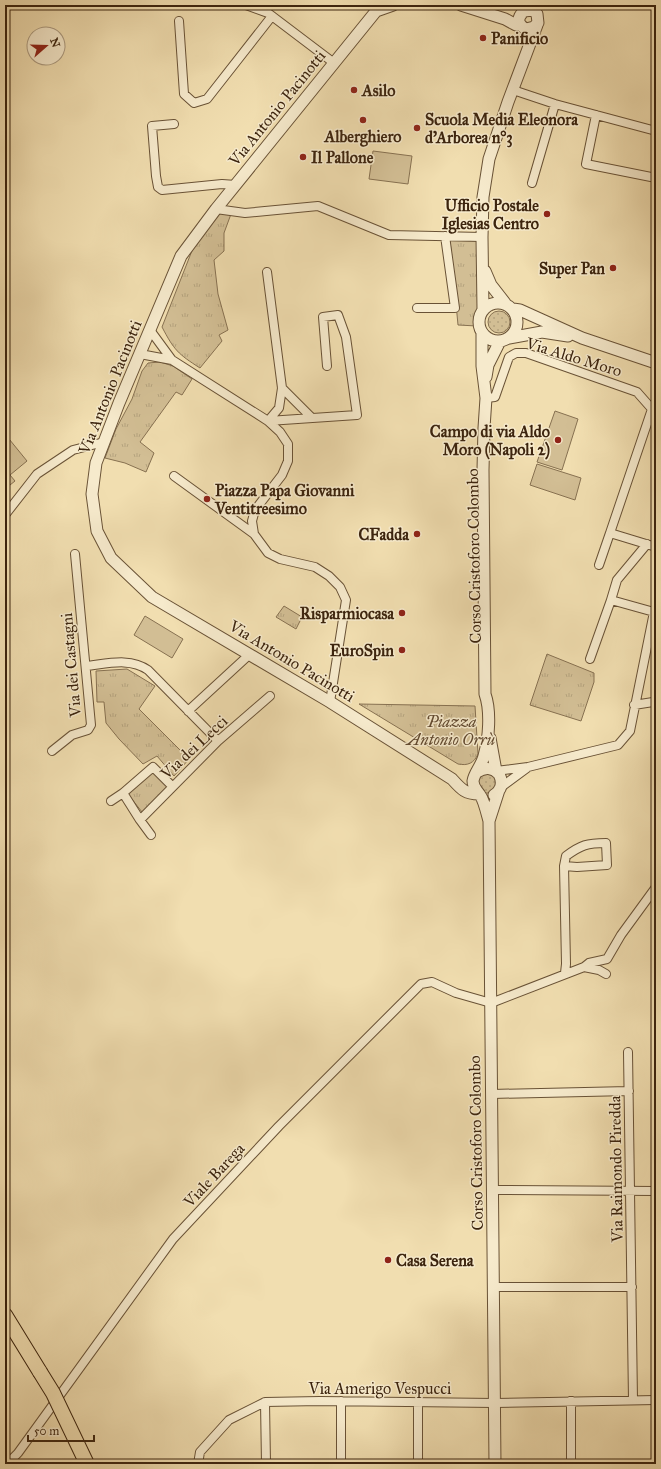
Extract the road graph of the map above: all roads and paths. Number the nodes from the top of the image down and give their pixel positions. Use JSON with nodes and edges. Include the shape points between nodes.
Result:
{"nodes":[{"id":1,"x":246,"y":5,"type":"edge"},
{"id":2,"x":393,"y":5,"type":"edge"},
{"id":3,"x":461,"y":5,"type":"edge"},
{"id":4,"x":542,"y":5,"type":"edge"},
{"id":5,"x":379,"y":8,"type":"edge"},
{"id":6,"x":526,"y":9,"type":"edge"},
{"id":7,"x":272,"y":16,"type":"junction"},
{"id":8,"x":505,"y":19,"type":"junction"},
{"id":9,"x":179,"y":21,"type":"dead end"},
{"id":10,"x":537,"y":21,"type":"junction"},
{"id":11,"x":522,"y":26,"type":"junction"},
{"id":12,"x":526,"y":56,"type":"junction"},
{"id":13,"x":334,"y":63,"type":"junction"},
{"id":14,"x":513,"y":90,"type":"junction"},
{"id":15,"x":555,"y":104,"type":"junction"},
{"id":16,"x":596,"y":115,"type":"junction"},
{"id":17,"x":174,"y":124,"type":"dead end"},
{"id":18,"x":656,"y":131,"type":"edge"},
{"id":19,"x":656,"y":178,"type":"edge"},
{"id":20,"x":532,"y":183,"type":"dead end"},
{"id":21,"x":236,"y":185,"type":"junction"},
{"id":22,"x":216,"y":208,"type":"junction"},
{"id":23,"x":445,"y":236,"type":"junction"},
{"id":24,"x":482,"y":237,"type":"junction"},
{"id":25,"x":483,"y":267,"type":"junction"},
{"id":26,"x":267,"y":272,"type":"dead end"},
{"id":27,"x":509,"y":306,"type":"junction"},
{"id":28,"x":417,"y":308,"type":"dead end"},
{"id":29,"x":483,"y":309,"type":"junction"},
{"id":30,"x":150,"y":330,"type":"junction"},
{"id":31,"x":482,"y":332,"type":"junction"},
{"id":32,"x":582,"y":338,"type":"junction"},
{"id":33,"x":505,"y":340,"type":"junction"},
{"id":34,"x":140,"y":354,"type":"junction"},
{"id":35,"x":172,"y":360,"type":"junction"},
{"id":36,"x":656,"y":363,"type":"edge"},
{"id":37,"x":327,"y":366,"type":"dead end"},
{"id":38,"x":485,"y":382,"type":"junction"},
{"id":39,"x":282,"y":388,"type":"junction"},
{"id":40,"x":485,"y":403,"type":"junction"},
{"id":41,"x":654,"y":408,"type":"edge"},
{"id":42,"x":311,"y":417,"type":"junction"},
{"id":43,"x":268,"y":421,"type":"junction"},
{"id":44,"x":104,"y":442,"type":"junction"},
{"id":45,"x":174,"y":476,"type":"dead end"},
{"id":46,"x":5,"y":515,"type":"edge"},
{"id":47,"x":610,"y":533,"type":"junction"},
{"id":48,"x":254,"y":534,"type":"junction"},
{"id":49,"x":647,"y":544,"type":"junction"},
{"id":50,"x":656,"y":547,"type":"edge"},
{"id":51,"x":75,"y":554,"type":"dead end"},
{"id":52,"x":599,"y":565,"type":"dead end"},
{"id":53,"x":611,"y":600,"type":"junction"},
{"id":54,"x":250,"y":654,"type":"junction"},
{"id":55,"x":590,"y":659,"type":"dead end"},
{"id":56,"x":86,"y":666,"type":"junction"},
{"id":57,"x":270,"y":696,"type":"dead end"},
{"id":58,"x":656,"y":701,"type":"edge"},
{"id":59,"x":330,"y":702,"type":"junction"},
{"id":60,"x":634,"y":705,"type":"junction"},
{"id":61,"x":188,"y":711,"type":"junction"},
{"id":62,"x":488,"y":727,"type":"junction"},
{"id":63,"x":218,"y":741,"type":"junction"},
{"id":64,"x":52,"y":751,"type":"dead end"},
{"id":65,"x":528,"y":767,"type":"junction"},
{"id":66,"x":496,"y":771,"type":"junction"},
{"id":67,"x":476,"y":773,"type":"junction"},
{"id":68,"x":452,"y":779,"type":"junction"},
{"id":69,"x":172,"y":786,"type":"junction"},
{"id":70,"x":500,"y":789,"type":"junction"},
{"id":71,"x":123,"y":793,"type":"junction"},
{"id":72,"x":479,"y":794,"type":"junction"},
{"id":73,"x":110,"y":801,"type":"dead end"},
{"id":74,"x":140,"y":820,"type":"junction"},
{"id":75,"x":489,"y":821,"type":"junction"},
{"id":76,"x":151,"y":835,"type":"dead end"},
{"id":77,"x":564,"y":866,"type":"junction"},
{"id":78,"x":656,"y":887,"type":"edge"},
{"id":79,"x":584,"y":967,"type":"junction"},
{"id":80,"x":565,"y":973,"type":"junction"},
{"id":81,"x":606,"y":974,"type":"dead end"},
{"id":82,"x":491,"y":1003,"type":"junction"},
{"id":83,"x":628,"y":1052,"type":"dead end"},
{"id":84,"x":629,"y":1091,"type":"junction"},
{"id":85,"x":492,"y":1094,"type":"junction"},
{"id":86,"x":493,"y":1190,"type":"junction"},
{"id":87,"x":656,"y":1191,"type":"edge"},
{"id":88,"x":631,"y":1192,"type":"junction"},
{"id":89,"x":632,"y":1286,"type":"junction"},
{"id":90,"x":494,"y":1287,"type":"junction"},
{"id":91,"x":5,"y":1315,"type":"edge"},
{"id":92,"x":633,"y":1400,"type":"junction"},
{"id":93,"x":656,"y":1400,"type":"edge"},
{"id":94,"x":341,"y":1401,"type":"junction"},
{"id":95,"x":571,"y":1401,"type":"junction"},
{"id":96,"x":265,"y":1402,"type":"junction"},
{"id":97,"x":418,"y":1402,"type":"junction"},
{"id":98,"x":495,"y":1403,"type":"junction"},
{"id":99,"x":7,"y":1464,"type":"edge"},
{"id":100,"x":87,"y":1464,"type":"edge"},
{"id":101,"x":198,"y":1464,"type":"edge"},
{"id":102,"x":266,"y":1464,"type":"edge"},
{"id":103,"x":341,"y":1464,"type":"edge"},
{"id":104,"x":418,"y":1464,"type":"edge"},
{"id":105,"x":495,"y":1464,"type":"edge"},
{"id":106,"x":571,"y":1464,"type":"edge"}],
"edges":[{"from":1,"to":7,"type":"street"},
{"from":2,"to":5,"type":"street","name":"Via Antonio Pacinotti"},
{"from":3,"to":8,"type":"street"},
{"from":4,"to":10,"type":"street","name":"Corso Cristoforo Colombo"},
{"from":5,"to":13,"type":"street","name":"Via Antonio Pacinotti"},
{"from":6,"to":8,"type":"street"},
{"from":6,"to":10,"type":"street","via":[[533,10]]},
{"from":6,"to":11,"type":"street","via":[[519,18]]},
{"from":7,"to":9,"type":"street","via":[[207,99],[194,103],[184,94]]},
{"from":7,"to":13,"type":"street"},
{"from":8,"to":11,"type":"street"},
{"from":10,"to":11,"type":"street","via":[[532,29]]},
{"from":10,"to":12,"type":"street","name":"Corso Cristoforo Colombo"},
{"from":11,"to":12,"type":"street"},
{"from":12,"to":14,"type":"street","name":"Corso Cristoforo Colombo"},
{"from":13,"to":21,"type":"street","name":"Via Antonio Pacinotti"},
{"from":14,"to":15,"type":"street"},
{"from":14,"to":24,"type":"street","name":"Corso Cristoforo Colombo","via":[[489,159],[483,197]]},
{"from":15,"to":16,"type":"street"},
{"from":15,"to":20,"type":"street"},
{"from":16,"to":18,"type":"street"},
{"from":16,"to":19,"type":"street","via":[[586,164]]},
{"from":17,"to":21,"type":"street","via":[[152,126],[158,187],[162,190]]},
{"from":21,"to":22,"type":"street","name":"Via Antonio Pacinotti"},
{"from":22,"to":23,"type":"street","via":[[245,213],[318,206],[390,235]]},
{"from":22,"to":30,"type":"street","name":"Via Antonio Pacinotti","via":[[181,256]]},
{"from":23,"to":24,"type":"street"},
{"from":23,"to":28,"type":"street","via":[[455,308]]},
{"from":24,"to":25,"type":"street","name":"Corso Cristoforo Colombo"},
{"from":25,"to":27,"type":"street","name":"Corso Cristoforo Colombo","via":[[491,285]]},
{"from":25,"to":29,"type":"street","name":"Corso Cristoforo Colombo"},
{"from":26,"to":39,"type":"street"},
{"from":27,"to":29,"type":"street","via":[[493,303]]},
{"from":27,"to":32,"type":"street"},
{"from":27,"to":33,"type":"street","name":"Corso Cristoforo Colombo","via":[[518,318],[518,325],[516,331]]},
{"from":29,"to":31,"type":"street","name":"Corso Cristoforo Colombo","via":[[479,320]]},
{"from":30,"to":34,"type":"street","name":"Via Antonio Pacinotti"},
{"from":30,"to":35,"type":"street"},
{"from":31,"to":33,"type":"street","via":[[489,339]]},
{"from":31,"to":38,"type":"street","name":"Corso Cristoforo Colombo","via":[[482,366]]},
{"from":32,"to":33,"type":"street","via":[[542,332]]},
{"from":32,"to":36,"type":"street"},
{"from":33,"to":38,"type":"street","name":"Corso Cristoforo Colombo","via":[[488,365]]},
{"from":34,"to":35,"type":"street"},
{"from":34,"to":44,"type":"street","name":"Via Antonio Pacinotti"},
{"from":35,"to":43,"type":"street"},
{"from":37,"to":42,"type":"street","via":[[323,317],[338,315],[346,337],[357,415]]},
{"from":38,"to":40,"type":"street","name":"Corso Cristoforo Colombo"},
{"from":39,"to":42,"type":"street"},
{"from":39,"to":43,"type":"street","via":[[279,408]]},
{"from":40,"to":41,"type":"street","name":"Via Aldo Moro","via":[[495,397],[509,357],[516,353],[526,353],[637,392]]},
{"from":40,"to":62,"type":"street","name":"Corso Cristoforo Colombo","via":[[485,694],[488,703]]},
{"from":41,"to":47,"type":"street","name":"Via Aldo Moro"},
{"from":42,"to":43,"type":"street"},
{"from":43,"to":48,"type":"street","via":[[288,444],[288,461],[282,475],[255,510],[252,521]]},
{"from":44,"to":46,"type":"street","via":[[73,450],[37,474]]},
{"from":44,"to":54,"type":"street","name":"Via Antonio Pacinotti","via":[[96,463],[92,494],[97,531],[111,558],[152,596]]},
{"from":45,"to":48,"type":"street"},
{"from":47,"to":49,"type":"street"},
{"from":47,"to":52,"type":"street","name":"Via Aldo Moro"},
{"from":48,"to":59,"type":"street","via":[[268,553],[280,559],[315,567],[329,576],[340,587],[346,600]]},
{"from":49,"to":50,"type":"street"},
{"from":49,"to":53,"type":"street","via":[[618,580]]},
{"from":51,"to":56,"type":"street","name":"Via dei Castagni"},
{"from":53,"to":55,"type":"street"},
{"from":53,"to":60,"type":"street","via":[[654,612]]},
{"from":54,"to":59,"type":"street","name":"Via Antonio Pacinotti"},
{"from":54,"to":61,"type":"street"},
{"from":56,"to":61,"type":"street","via":[[137,663],[148,670]]},
{"from":56,"to":64,"type":"street","name":"Via dei Castagni","via":[[91,725],[88,730],[72,735]]},
{"from":57,"to":63,"type":"street","name":"Via dei Lecci"},
{"from":58,"to":60,"type":"street"},
{"from":59,"to":68,"type":"street","name":"Via Antonio Pacinotti"},
{"from":60,"to":65,"type":"street","via":[[630,731],[618,744]]},
{"from":61,"to":63,"type":"street"},
{"from":62,"to":66,"type":"street","name":"Corso Cristoforo Colombo"},
{"from":62,"to":67,"type":"street","name":"Corso Cristoforo Colombo","via":[[484,756]]},
{"from":63,"to":69,"type":"street","name":"Via dei Lecci"},
{"from":65,"to":66,"type":"street"},
{"from":65,"to":70,"type":"street"},
{"from":66,"to":67,"type":"street","via":[[486,768]]},
{"from":66,"to":70,"type":"street","name":"Corso Cristoforo Colombo","via":[[501,777]]},
{"from":67,"to":68,"type":"street","via":[[465,780]]},
{"from":67,"to":72,"type":"street","name":"Corso Cristoforo Colombo","via":[[473,784]]},
{"from":68,"to":72,"type":"street","name":"Via Antonio Pacinotti","via":[[469,794]]},
{"from":69,"to":71,"type":"street","via":[[153,767]]},
{"from":69,"to":74,"type":"street","name":"Via dei Lecci"},
{"from":70,"to":72,"type":"street","via":[[489,796]]},
{"from":70,"to":75,"type":"street","name":"Corso Cristoforo Colombo"},
{"from":71,"to":73,"type":"street"},
{"from":71,"to":74,"type":"street"},
{"from":72,"to":75,"type":"street","name":"Corso Cristoforo Colombo"},
{"from":74,"to":76,"type":"street"},
{"from":75,"to":82,"type":"street","name":"Corso Cristoforo Colombo"},
{"from":77,"to":77,"type":"street","via":[[607,865],[606,843],[588,843],[575,849],[566,856]]},
{"from":77,"to":80,"type":"street"},
{"from":78,"to":79,"type":"street","via":[[607,959],[589,963]]},
{"from":79,"to":80,"type":"street"},
{"from":79,"to":81,"type":"street"},
{"from":80,"to":82,"type":"street"},
{"from":82,"to":85,"type":"street","name":"Corso Cristoforo Colombo"},
{"from":82,"to":99,"type":"street","name":"Viale Barega","via":[[456,993],[432,982],[421,984],[279,1126],[173,1239],[18,1453]]},
{"from":83,"to":84,"type":"street","name":"Via Raimondo Piredda"},
{"from":84,"to":85,"type":"street"},
{"from":84,"to":88,"type":"street","name":"Via Raimondo Piredda"},
{"from":85,"to":86,"type":"street","name":"Corso Cristoforo Colombo"},
{"from":86,"to":88,"type":"street"},
{"from":86,"to":90,"type":"street","name":"Corso Cristoforo Colombo"},
{"from":87,"to":88,"type":"street"},
{"from":88,"to":89,"type":"street","name":"Via Raimondo Piredda"},
{"from":89,"to":90,"type":"street"},
{"from":89,"to":92,"type":"street","name":"Via Raimondo Piredda"},
{"from":90,"to":98,"type":"street","name":"Corso Cristoforo Colombo"},
{"from":91,"to":100,"type":"highway","bridge":true,"via":[[56,1399]]},
{"from":92,"to":93,"type":"street","name":"Via Amerigo Vespucci"},
{"from":92,"to":95,"type":"street","name":"Via Amerigo Vespucci"},
{"from":94,"to":96,"type":"street","name":"Via Amerigo Vespucci"},
{"from":94,"to":97,"type":"street","name":"Via Amerigo Vespucci"},
{"from":94,"to":103,"type":"street"},
{"from":95,"to":98,"type":"street","name":"Via Amerigo Vespucci"},
{"from":95,"to":106,"type":"street"},
{"from":96,"to":101,"type":"street","via":[[229,1420],[200,1452]]},
{"from":96,"to":102,"type":"street"},
{"from":97,"to":98,"type":"street","name":"Via Amerigo Vespucci"},
{"from":97,"to":104,"type":"street"},
{"from":98,"to":105,"type":"street","name":"Corso Cristoforo Colombo"}]}
